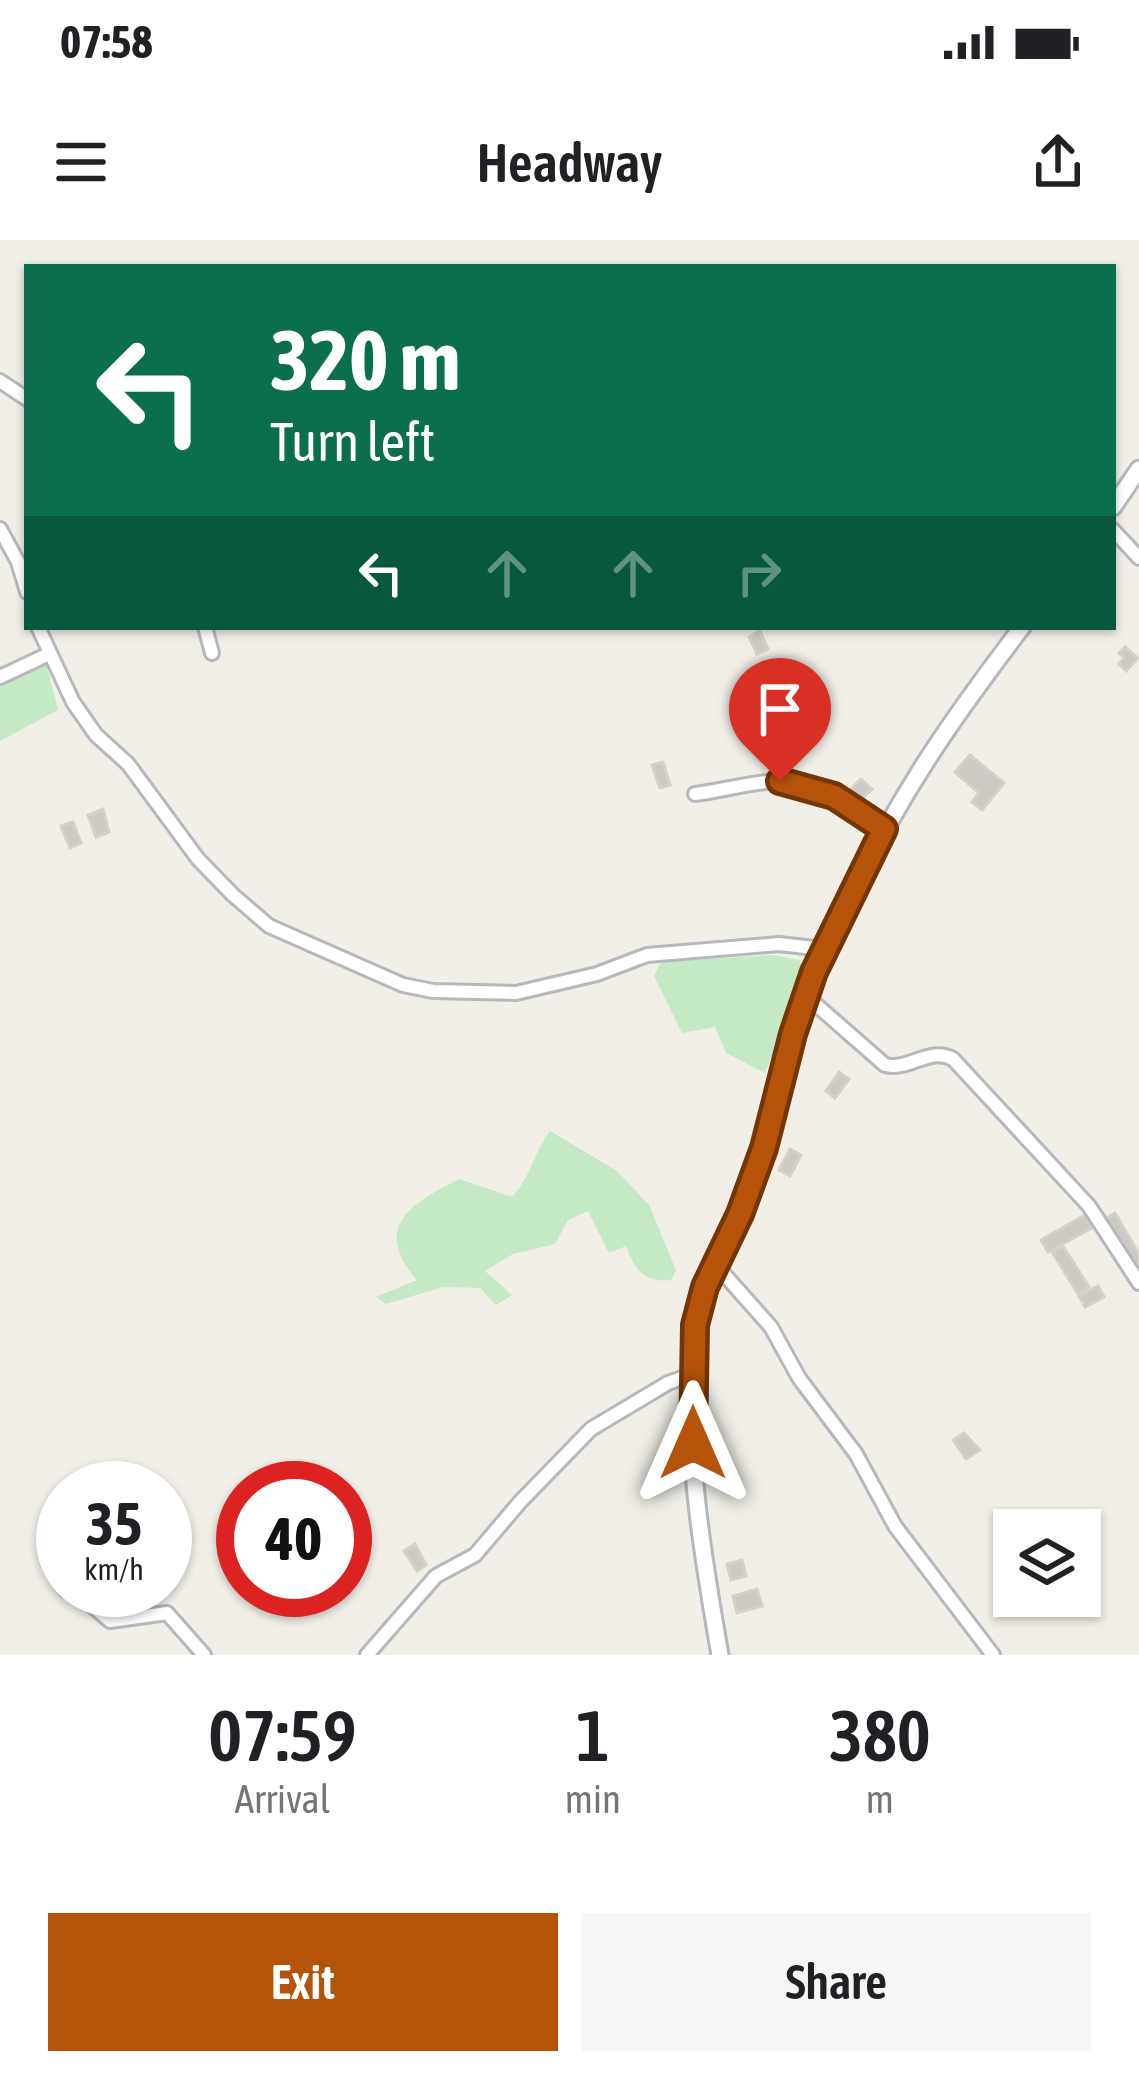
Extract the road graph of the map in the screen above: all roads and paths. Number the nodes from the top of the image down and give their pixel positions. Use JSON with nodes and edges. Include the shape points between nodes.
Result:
{"nodes":[{"id":1,"x":1139,"y":469,"type":"edge"},
{"id":2,"x":1116,"y":503,"type":"edge"},
{"id":3,"x":0,"y":529,"type":"edge"},
{"id":4,"x":1116,"y":533,"type":"edge"},
{"id":5,"x":1139,"y":558,"type":"edge"},
{"id":6,"x":24,"y":582,"type":"edge"},
{"id":7,"x":39,"y":630,"type":"edge"},
{"id":8,"x":207,"y":630,"type":"edge"},
{"id":9,"x":1020,"y":630,"type":"edge"},
{"id":10,"x":212,"y":652,"type":"dead end"},
{"id":11,"x":49,"y":654,"type":"junction"},
{"id":12,"x":0,"y":677,"type":"edge"},
{"id":13,"x":694,"y":794,"type":"dead end"},
{"id":14,"x":884,"y":829,"type":"junction"},
{"id":15,"x":823,"y":950,"type":"junction"},
{"id":16,"x":805,"y":995,"type":"junction"},
{"id":17,"x":715,"y":1264,"type":"junction"},
{"id":18,"x":1139,"y":1283,"type":"edge"},
{"id":19,"x":693,"y":1374,"type":"junction"},
{"id":20,"x":175,"y":1617,"type":"edge"},
{"id":21,"x":204,"y":1655,"type":"edge"},
{"id":22,"x":368,"y":1655,"type":"edge"},
{"id":23,"x":720,"y":1655,"type":"edge"},
{"id":24,"x":993,"y":1655,"type":"edge"}],
"edges":[{"from":1,"to":2,"type":"street"},
{"from":3,"to":6,"type":"street"},
{"from":4,"to":5,"type":"street"},
{"from":7,"to":11,"type":"street"},
{"from":8,"to":10,"type":"street"},
{"from":9,"to":14,"type":"street","via":[[952,718]]},
{"from":11,"to":12,"type":"street"},
{"from":11,"to":15,"type":"street","via":[[96,735],[233,895],[268,926],[403,985],[516,993],[647,955],[779,944]]},
{"from":13,"to":14,"type":"street","via":[[780,781],[834,796]]},
{"from":14,"to":15,"type":"street"},
{"from":15,"to":16,"type":"street"},
{"from":16,"to":17,"type":"street","via":[[764,1148]]},
{"from":16,"to":18,"type":"street","via":[[885,1065],[940,1054],[953,1059],[1089,1206]]},
{"from":17,"to":19,"type":"street","via":[[695,1325]]},
{"from":17,"to":24,"type":"street","via":[[772,1327],[895,1526]]},
{"from":19,"to":22,"type":"street","via":[[591,1429],[475,1555],[436,1576]]},
{"from":19,"to":23,"type":"street","via":[[696,1522]]},
{"from":20,"to":21,"type":"street"}]}
